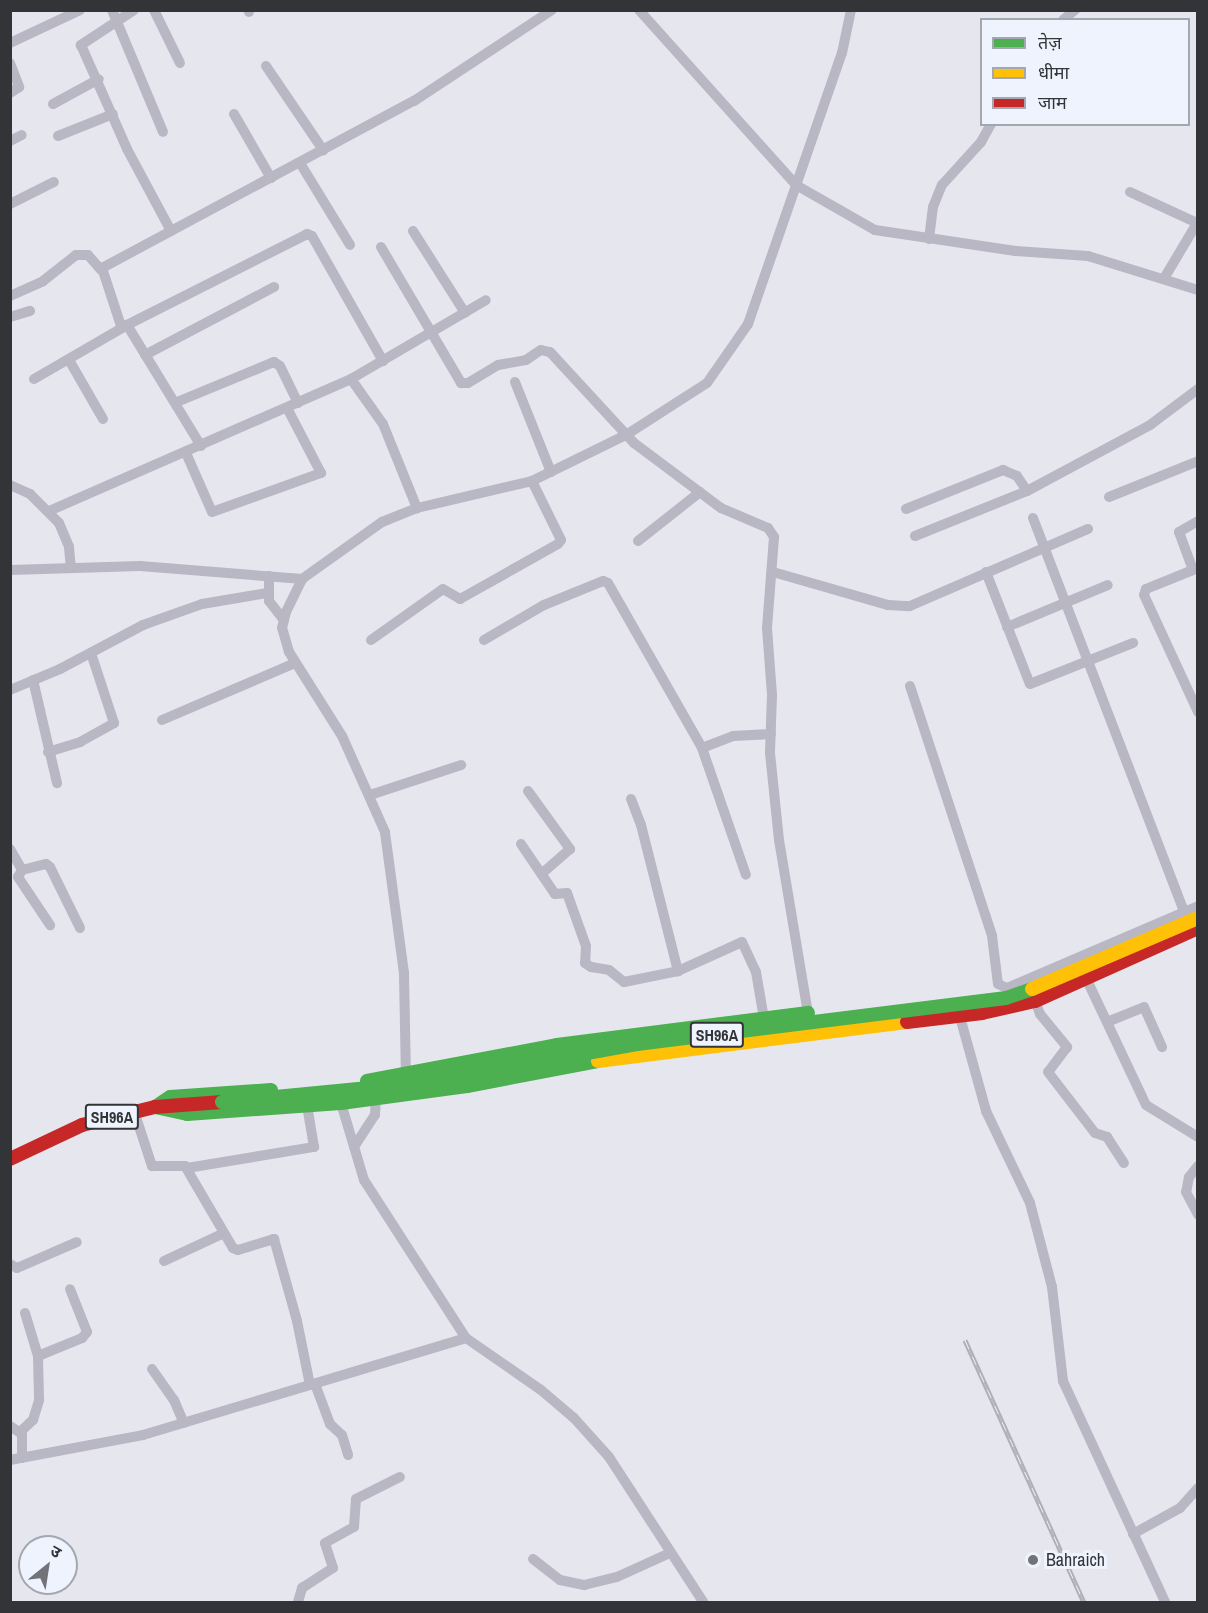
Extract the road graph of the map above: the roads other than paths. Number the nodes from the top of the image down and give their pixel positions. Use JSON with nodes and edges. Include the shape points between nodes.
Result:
{"nodes":[{"id":1,"x":80,"y":10,"type":"edge"},
{"id":2,"x":134,"y":10,"type":"edge"},
{"id":3,"x":154,"y":10,"type":"edge"},
{"id":4,"x":552,"y":10,"type":"edge"},
{"id":5,"x":639,"y":10,"type":"edge"},
{"id":6,"x":851,"y":10,"type":"edge"},
{"id":7,"x":114,"y":16,"type":"edge"},
{"id":8,"x":10,"y":43,"type":"edge"},
{"id":9,"x":10,"y":63,"type":"edge"},
{"id":10,"x":180,"y":63,"type":"dead end"},
{"id":11,"x":266,"y":66,"type":"dead end"},
{"id":12,"x":99,"y":79,"type":"junction"},
{"id":13,"x":10,"y":93,"type":"edge"},
{"id":14,"x":53,"y":104,"type":"dead end"},
{"id":15,"x":113,"y":114,"type":"junction"},
{"id":16,"x":234,"y":114,"type":"dead end"},
{"id":17,"x":990,"y":126,"type":"edge"},
{"id":18,"x":163,"y":132,"type":"dead end"},
{"id":19,"x":22,"y":135,"type":"dead end"},
{"id":20,"x":58,"y":136,"type":"dead end"},
{"id":21,"x":10,"y":141,"type":"edge"},
{"id":22,"x":323,"y":150,"type":"junction"},
{"id":23,"x":300,"y":163,"type":"junction"},
{"id":24,"x":271,"y":178,"type":"junction"},
{"id":25,"x":54,"y":182,"type":"dead end"},
{"id":26,"x":796,"y":185,"type":"junction"},
{"id":27,"x":1130,"y":192,"type":"dead end"},
{"id":28,"x":10,"y":204,"type":"edge"},
{"id":29,"x":171,"y":231,"type":"junction"},
{"id":30,"x":412,"y":231,"type":"dead end"},
{"id":31,"x":929,"y":239,"type":"junction"},
{"id":32,"x":350,"y":245,"type":"dead end"},
{"id":33,"x":381,"y":247,"type":"dead end"},
{"id":34,"x":101,"y":270,"type":"junction"},
{"id":35,"x":1165,"y":278,"type":"junction"},
{"id":36,"x":274,"y":287,"type":"dead end"},
{"id":37,"x":1197,"y":290,"type":"edge"},
{"id":38,"x":10,"y":296,"type":"edge"},
{"id":39,"x":486,"y":300,"type":"dead end"},
{"id":40,"x":30,"y":311,"type":"dead end"},
{"id":41,"x":465,"y":313,"type":"junction"},
{"id":42,"x":10,"y":317,"type":"edge"},
{"id":43,"x":124,"y":326,"type":"junction"},
{"id":44,"x":432,"y":332,"type":"junction"},
{"id":45,"x":145,"y":355,"type":"junction"},
{"id":46,"x":69,"y":360,"type":"junction"},
{"id":47,"x":383,"y":361,"type":"junction"},
{"id":48,"x":34,"y":379,"type":"dead end"},
{"id":49,"x":351,"y":379,"type":"junction"},
{"id":50,"x":515,"y":382,"type":"dead end"},
{"id":51,"x":1197,"y":389,"type":"edge"},
{"id":52,"x":177,"y":402,"type":"junction"},
{"id":53,"x":293,"y":405,"type":"junction"},
{"id":54,"x":103,"y":419,"type":"dead end"},
{"id":55,"x":626,"y":435,"type":"junction"},
{"id":56,"x":201,"y":446,"type":"junction"},
{"id":57,"x":186,"y":453,"type":"junction"},
{"id":58,"x":1197,"y":461,"type":"edge"},
{"id":59,"x":551,"y":472,"type":"junction"},
{"id":60,"x":532,"y":481,"type":"junction"},
{"id":61,"x":10,"y":485,"type":"edge"},
{"id":62,"x":1027,"y":491,"type":"junction"},
{"id":63,"x":700,"y":492,"type":"junction"},
{"id":64,"x":1109,"y":497,"type":"dead end"},
{"id":65,"x":417,"y":507,"type":"junction"},
{"id":66,"x":906,"y":509,"type":"dead end"},
{"id":67,"x":49,"y":511,"type":"junction"},
{"id":68,"x":1033,"y":518,"type":"dead end"},
{"id":69,"x":1197,"y":521,"type":"edge"},
{"id":70,"x":1088,"y":529,"type":"dead end"},
{"id":71,"x":915,"y":537,"type":"dead end"},
{"id":72,"x":638,"y":541,"type":"dead end"},
{"id":73,"x":1042,"y":548,"type":"junction"},
{"id":74,"x":71,"y":568,"type":"junction"},
{"id":75,"x":10,"y":570,"type":"edge"},
{"id":76,"x":773,"y":572,"type":"junction"},
{"id":77,"x":986,"y":572,"type":"junction"},
{"id":78,"x":242,"y":574,"type":"junction"},
{"id":79,"x":269,"y":576,"type":"junction"},
{"id":80,"x":302,"y":579,"type":"junction"},
{"id":81,"x":1108,"y":585,"type":"dead end"},
{"id":82,"x":267,"y":593,"type":"junction"},
{"id":83,"x":1063,"y":602,"type":"junction"},
{"id":84,"x":284,"y":620,"type":"junction"},
{"id":85,"x":1007,"y":627,"type":"junction"},
{"id":86,"x":371,"y":640,"type":"dead end"},
{"id":87,"x":484,"y":640,"type":"dead end"},
{"id":88,"x":1133,"y":643,"type":"dead end"},
{"id":89,"x":91,"y":653,"type":"junction"},
{"id":90,"x":295,"y":663,"type":"junction"},
{"id":91,"x":1087,"y":663,"type":"junction"},
{"id":92,"x":33,"y":680,"type":"junction"},
{"id":93,"x":910,"y":686,"type":"dead end"},
{"id":94,"x":10,"y":690,"type":"edge"},
{"id":95,"x":1197,"y":712,"type":"edge"},
{"id":96,"x":162,"y":720,"type":"dead end"},
{"id":97,"x":771,"y":734,"type":"junction"},
{"id":98,"x":702,"y":748,"type":"junction"},
{"id":99,"x":48,"y":752,"type":"junction"},
{"id":100,"x":461,"y":765,"type":"dead end"},
{"id":101,"x":57,"y":783,"type":"dead end"},
{"id":102,"x":528,"y":791,"type":"dead end"},
{"id":103,"x":370,"y":795,"type":"junction"},
{"id":104,"x":631,"y":799,"type":"dead end"},
{"id":105,"x":521,"y":844,"type":"dead end"},
{"id":106,"x":10,"y":849,"type":"edge"},
{"id":107,"x":22,"y":870,"type":"junction"},
{"id":108,"x":541,"y":874,"type":"junction"},
{"id":109,"x":746,"y":875,"type":"dead end"},
{"id":110,"x":1197,"y":906,"type":"edge"},
{"id":111,"x":1191,"y":915,"type":"edge"},
{"id":112,"x":50,"y":925,"type":"dead end"},
{"id":113,"x":80,"y":928,"type":"dead end"},
{"id":114,"x":1197,"y":928,"type":"edge"},
{"id":115,"x":678,"y":971,"type":"junction"},
{"id":116,"x":1086,"y":978,"type":"junction"},
{"id":117,"x":1035,"y":1001,"type":"junction"},
{"id":118,"x":808,"y":1013,"type":"junction"},
{"id":119,"x":960,"y":1017,"type":"junction"},
{"id":120,"x":764,"y":1019,"type":"junction"},
{"id":121,"x":1107,"y":1022,"type":"junction"},
{"id":122,"x":811,"y":1033,"type":"junction"},
{"id":123,"x":1162,"y":1047,"type":"dead end"},
{"id":124,"x":406,"y":1075,"type":"junction"},
{"id":125,"x":403,"y":1095,"type":"junction"},
{"id":126,"x":376,"y":1098,"type":"junction"},
{"id":127,"x":341,"y":1103,"type":"junction"},
{"id":128,"x":307,"y":1105,"type":"junction"},
{"id":129,"x":155,"y":1107,"type":"junction"},
{"id":130,"x":134,"y":1111,"type":"junction"},
{"id":131,"x":1197,"y":1137,"type":"edge"},
{"id":132,"x":354,"y":1147,"type":"junction"},
{"id":133,"x":10,"y":1159,"type":"edge"},
{"id":134,"x":1124,"y":1164,"type":"dead end"},
{"id":135,"x":1197,"y":1166,"type":"edge"},
{"id":136,"x":187,"y":1168,"type":"junction"},
{"id":137,"x":1197,"y":1215,"type":"edge"},
{"id":138,"x":222,"y":1234,"type":"junction"},
{"id":139,"x":77,"y":1242,"type":"dead end"},
{"id":140,"x":164,"y":1261,"type":"dead end"},
{"id":141,"x":10,"y":1264,"type":"edge"},
{"id":142,"x":70,"y":1289,"type":"dead end"},
{"id":143,"x":25,"y":1313,"type":"dead end"},
{"id":144,"x":466,"y":1338,"type":"junction"},
{"id":145,"x":38,"y":1356,"type":"junction"},
{"id":146,"x":152,"y":1369,"type":"dead end"},
{"id":147,"x":313,"y":1385,"type":"junction"},
{"id":148,"x":184,"y":1423,"type":"junction"},
{"id":149,"x":15,"y":1429,"type":"edge"},
{"id":150,"x":348,"y":1455,"type":"dead end"},
{"id":151,"x":22,"y":1458,"type":"junction"},
{"id":152,"x":10,"y":1460,"type":"edge"},
{"id":153,"x":400,"y":1477,"type":"dead end"},
{"id":154,"x":1197,"y":1488,"type":"edge"},
{"id":155,"x":1133,"y":1534,"type":"junction"},
{"id":156,"x":670,"y":1553,"type":"junction"},
{"id":157,"x":533,"y":1559,"type":"dead end"},
{"id":158,"x":298,"y":1602,"type":"edge"},
{"id":159,"x":702,"y":1602,"type":"edge"},
{"id":160,"x":1165,"y":1602,"type":"edge"}],
"edges":[{"from":1,"to":8,"type":"street"},
{"from":2,"to":7,"type":"street"},
{"from":3,"to":10,"type":"street"},
{"from":4,"to":22,"type":"street","via":[[414,101]]},
{"from":5,"to":26,"type":"street"},
{"from":6,"to":26,"type":"street","via":[[842,53]]},
{"from":7,"to":12,"type":"street","via":[[81,43]]},
{"from":7,"to":18,"type":"street"},
{"from":9,"to":13,"type":"street","via":[[19,83]]},
{"from":11,"to":22,"type":"street"},
{"from":12,"to":14,"type":"street"},
{"from":12,"to":15,"type":"street"},
{"from":15,"to":20,"type":"street"},
{"from":15,"to":29,"type":"street"},
{"from":16,"to":24,"type":"street"},
{"from":17,"to":31,"type":"street","via":[[981,142],[942,185],[933,207]]},
{"from":19,"to":21,"type":"street"},
{"from":22,"to":23,"type":"street"},
{"from":23,"to":24,"type":"street"},
{"from":23,"to":32,"type":"street"},
{"from":24,"to":29,"type":"street"},
{"from":25,"to":28,"type":"street"},
{"from":26,"to":31,"type":"street","via":[[875,230]]},
{"from":26,"to":55,"type":"street","via":[[748,324],[726,360],[688,398]]},
{"from":27,"to":35,"type":"street","via":[[1197,223]]},
{"from":29,"to":34,"type":"street"},
{"from":30,"to":41,"type":"street"},
{"from":31,"to":35,"type":"street","via":[[1088,256]]},
{"from":33,"to":44,"type":"street"},
{"from":34,"to":38,"type":"street","via":[[88,255],[76,255],[43,281]]},
{"from":34,"to":43,"type":"street"},
{"from":35,"to":37,"type":"street"},
{"from":36,"to":45,"type":"street"},
{"from":39,"to":41,"type":"street"},
{"from":40,"to":42,"type":"street"},
{"from":41,"to":44,"type":"street"},
{"from":43,"to":45,"type":"street"},
{"from":43,"to":46,"type":"street"},
{"from":43,"to":47,"type":"street","via":[[309,233]]},
{"from":44,"to":47,"type":"street"},
{"from":44,"to":55,"type":"street","via":[[463,384],[498,365],[526,360],[540,350],[549,352]]},
{"from":45,"to":52,"type":"street"},
{"from":46,"to":48,"type":"street"},
{"from":46,"to":54,"type":"street"},
{"from":47,"to":49,"type":"street"},
{"from":49,"to":53,"type":"street"},
{"from":49,"to":65,"type":"street","via":[[383,424]]},
{"from":50,"to":59,"type":"street"},
{"from":51,"to":62,"type":"street","via":[[1150,425]]},
{"from":52,"to":53,"type":"street","via":[[274,362],[280,366]]},
{"from":52,"to":56,"type":"street"},
{"from":53,"to":56,"type":"street"},
{"from":53,"to":57,"type":"street","via":[[321,473],[212,512]]},
{"from":55,"to":59,"type":"street"},
{"from":55,"to":63,"type":"street"},
{"from":56,"to":57,"type":"street"},
{"from":57,"to":67,"type":"street"},
{"from":58,"to":64,"type":"street"},
{"from":59,"to":60,"type":"street"},
{"from":60,"to":65,"type":"street"},
{"from":60,"to":86,"type":"street","via":[[561,540],[558,544],[460,598],[441,590]]},
{"from":61,"to":67,"type":"street","via":[[30,494]]},
{"from":62,"to":66,"type":"street","via":[[1017,476],[1003,470]]},
{"from":62,"to":71,"type":"street"},
{"from":63,"to":72,"type":"street"},
{"from":63,"to":76,"type":"street","via":[[734,516],[772,532],[776,541]]},
{"from":65,"to":80,"type":"street","via":[[382,522]]},
{"from":67,"to":74,"type":"street","via":[[65,534]]},
{"from":68,"to":73,"type":"street"},
{"from":69,"to":95,"type":"street","via":[[1180,530],[1193,570],[1146,589],[1144,595]]},
{"from":70,"to":73,"type":"street"},
{"from":73,"to":77,"type":"street"},
{"from":73,"to":83,"type":"street"},
{"from":74,"to":75,"type":"street"},
{"from":74,"to":78,"type":"street","via":[[140,566]]},
{"from":76,"to":77,"type":"street","via":[[901,607]]},
{"from":76,"to":97,"type":"street","via":[[767,628]]},
{"from":77,"to":85,"type":"street"},
{"from":78,"to":79,"type":"street"},
{"from":78,"to":82,"type":"street"},
{"from":79,"to":80,"type":"street"},
{"from":79,"to":82,"type":"street"},
{"from":80,"to":84,"type":"street"},
{"from":81,"to":83,"type":"street"},
{"from":82,"to":84,"type":"street","via":[[273,609]]},
{"from":82,"to":89,"type":"street","via":[[173,613],[143,624]]},
{"from":83,"to":85,"type":"street"},
{"from":83,"to":91,"type":"street"},
{"from":84,"to":90,"type":"street","via":[[282,628]]},
{"from":85,"to":91,"type":"street","via":[[1030,684]]},
{"from":87,"to":98,"type":"street","via":[[544,605],[607,582]]},
{"from":88,"to":91,"type":"street"},
{"from":89,"to":92,"type":"street"},
{"from":89,"to":99,"type":"street","via":[[114,723],[80,742]]},
{"from":90,"to":96,"type":"street"},
{"from":90,"to":103,"type":"street","via":[[342,736]]},
{"from":91,"to":111,"type":"street"},
{"from":92,"to":94,"type":"street"},
{"from":92,"to":99,"type":"street","via":[[44,716]]},
{"from":93,"to":111,"type":"street","via":[[992,936],[998,984],[1007,988]]},
{"from":97,"to":98,"type":"street","via":[[733,736]]},
{"from":97,"to":118,"type":"street","via":[[779,840]]},
{"from":98,"to":109,"type":"street"},
{"from":99,"to":101,"type":"street"},
{"from":100,"to":103,"type":"street"},
{"from":102,"to":108,"type":"street","via":[[570,849]]},
{"from":103,"to":124,"type":"street","via":[[386,832],[390,860],[404,973]]},
{"from":104,"to":115,"type":"street"},
{"from":105,"to":108,"type":"street"},
{"from":106,"to":107,"type":"street"},
{"from":107,"to":112,"type":"street","via":[[18,877]]},
{"from":107,"to":113,"type":"street","via":[[48,865]]},
{"from":108,"to":115,"type":"street","via":[[555,894],[567,893],[586,946],[585,963],[609,970],[624,982]]},
{"from":110,"to":111,"type":"street"},
{"from":111,"to":129,"type":"street","number":"SH96A","bridge":true,"via":[[1048,984],[996,1000],[637,1044],[428,1082]]},
{"from":114,"to":116,"type":"street"},
{"from":115,"to":120,"type":"street","via":[[742,942],[756,972]]},
{"from":116,"to":117,"type":"street"},
{"from":116,"to":121,"type":"street"},
{"from":117,"to":119,"type":"street"},
{"from":117,"to":134,"type":"street","via":[[1040,1014],[1066,1047],[1048,1071],[1095,1133],[1107,1137]]},
{"from":118,"to":120,"type":"street"},
{"from":118,"to":122,"type":"street"},
{"from":119,"to":122,"type":"street"},
{"from":119,"to":155,"type":"street","via":[[986,1111],[1030,1203],[1052,1287],[1059,1369]]},
{"from":120,"to":124,"type":"street","via":[[557,1045]]},
{"from":121,"to":123,"type":"street","via":[[1144,1007]]},
{"from":121,"to":131,"type":"street","via":[[1146,1105]]},
{"from":122,"to":125,"type":"street","via":[[648,1052]]},
{"from":124,"to":125,"type":"street"},
{"from":124,"to":129,"type":"street","via":[[340,1084],[186,1094],[170,1097]]},
{"from":125,"to":126,"type":"street"},
{"from":126,"to":127,"type":"street"},
{"from":126,"to":132,"type":"street","via":[[375,1114]]},
{"from":127,"to":128,"type":"street"},
{"from":127,"to":132,"type":"street"},
{"from":128,"to":129,"type":"street","via":[[187,1114]]},
{"from":128,"to":136,"type":"street","via":[[314,1147]]},
{"from":129,"to":130,"type":"street","number":"SH96A"},
{"from":130,"to":133,"type":"street","number":"SH96A","via":[[82,1125]]},
{"from":130,"to":136,"type":"street","via":[[153,1167]]},
{"from":132,"to":144,"type":"street","via":[[364,1180]]},
{"from":135,"to":137,"type":"street","via":[[1189,1177],[1186,1192]]},
{"from":136,"to":138,"type":"street"},
{"from":138,"to":140,"type":"street"},
{"from":138,"to":147,"type":"street","via":[[238,1250],[270,1238],[275,1241]]},
{"from":139,"to":141,"type":"street","via":[[18,1268]]},
{"from":142,"to":145,"type":"street","via":[[87,1332],[82,1338]]},
{"from":143,"to":145,"type":"street"},
{"from":144,"to":147,"type":"street"},
{"from":144,"to":156,"type":"street","via":[[574,1418],[609,1456]]},
{"from":145,"to":149,"type":"street","via":[[36,1412],[29,1425]]},
{"from":146,"to":148,"type":"street","via":[[174,1400]]},
{"from":147,"to":148,"type":"street"},
{"from":147,"to":150,"type":"street","via":[[330,1424],[342,1435]]},
{"from":148,"to":151,"type":"street","via":[[143,1435]]},
{"from":149,"to":151,"type":"street"},
{"from":151,"to":152,"type":"street"},
{"from":153,"to":158,"type":"street","via":[[356,1499],[354,1527],[325,1543],[333,1568],[302,1588]]},
{"from":154,"to":155,"type":"street","via":[[1180,1508]]},
{"from":155,"to":160,"type":"street"},
{"from":156,"to":157,"type":"street","via":[[617,1577],[584,1585],[560,1580]]},
{"from":156,"to":159,"type":"street"}]}
